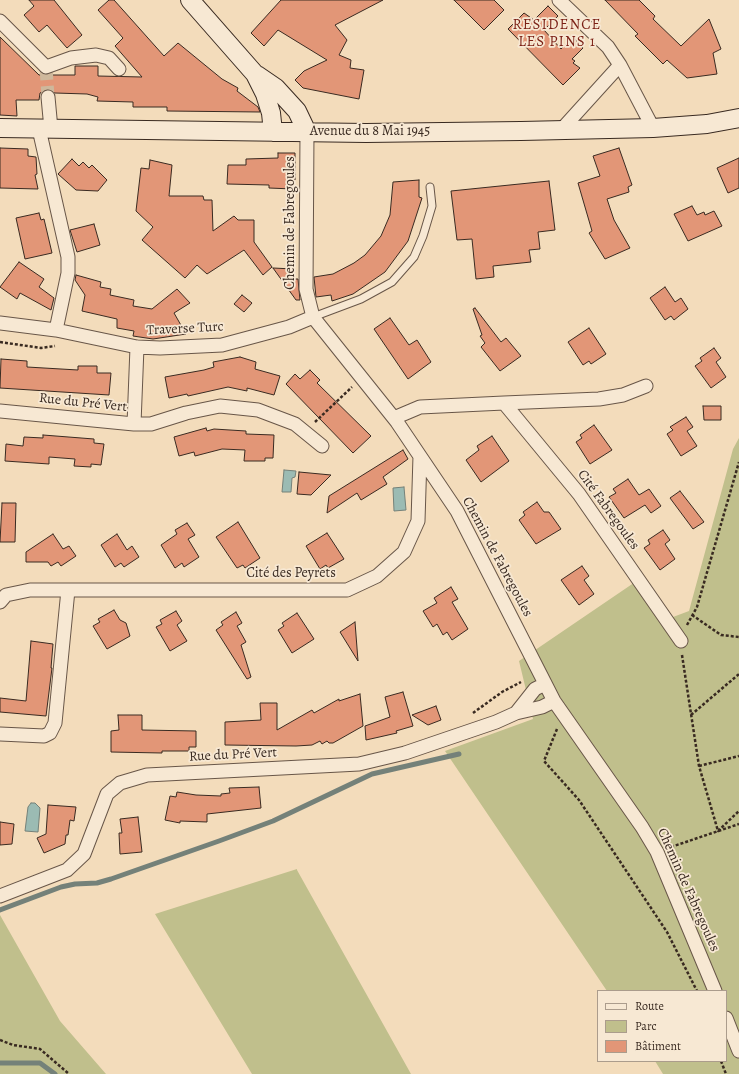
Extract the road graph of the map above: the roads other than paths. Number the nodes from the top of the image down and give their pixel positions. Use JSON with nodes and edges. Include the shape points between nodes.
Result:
{"nodes":[{"id":1,"x":190,"y":0,"type":"edge"},
{"id":2,"x":559,"y":0,"type":"edge"},
{"id":3,"x":0,"y":21,"type":"edge"},
{"id":4,"x":620,"y":65,"type":"junction"},
{"id":5,"x":119,"y":68,"type":"dead end"},
{"id":6,"x":255,"y":74,"type":"junction"},
{"id":7,"x":48,"y":97,"type":"tunnel mouth"},
{"id":8,"x":739,"y":118,"type":"edge"},
{"id":9,"x":0,"y":128,"type":"edge"},
{"id":10,"x":653,"y":128,"type":"junction"},
{"id":11,"x":45,"y":129,"type":"junction"},
{"id":12,"x":562,"y":130,"type":"junction"},
{"id":13,"x":273,"y":132,"type":"junction"},
{"id":14,"x":307,"y":132,"type":"junction"},
{"id":15,"x":430,"y":187,"type":"dead end"},
{"id":16,"x":313,"y":317,"type":"junction"},
{"id":17,"x":0,"y":323,"type":"edge"},
{"id":18,"x":56,"y":330,"type":"junction"},
{"id":19,"x":137,"y":347,"type":"junction"},
{"id":20,"x":646,"y":386,"type":"dead end"},
{"id":21,"x":504,"y":403,"type":"junction"},
{"id":22,"x":0,"y":411,"type":"edge"},
{"id":23,"x":394,"y":418,"type":"junction"},
{"id":24,"x":134,"y":424,"type":"junction"},
{"id":25,"x":322,"y":446,"type":"dead end"},
{"id":26,"x":420,"y":456,"type":"junction"},
{"id":27,"x":68,"y":590,"type":"junction"},
{"id":28,"x":0,"y":602,"type":"edge"},
{"id":29,"x":680,"y":641,"type":"road end"},
{"id":30,"x":545,"y":684,"type":"junction"},
{"id":31,"x":554,"y":701,"type":"junction"},
{"id":32,"x":516,"y":713,"type":"junction"},
{"id":33,"x":0,"y":734,"type":"edge"},
{"id":34,"x":0,"y":896,"type":"edge"},
{"id":35,"x":715,"y":990,"type":"edge"},
{"id":36,"x":727,"y":1021,"type":"edge"},
{"id":37,"x":739,"y":1051,"type":"edge"}],
"edges":[{"from":1,"to":6,"type":"main road"},
{"from":2,"to":4,"type":"street","via":[[608,47]]},
{"from":3,"to":5,"type":"street","via":[[46,67],[71,58],[96,55],[109,58]]},
{"from":4,"to":10,"type":"street"},
{"from":4,"to":12,"type":"street"},
{"from":6,"to":13,"type":"main road","via":[[271,113]]},
{"from":6,"to":14,"type":"main road","via":[[276,88],[297,112]]},
{"from":7,"to":11,"type":"street"},
{"from":8,"to":10,"type":"main road","name":"Avenue du 8 Mai 1945","via":[[707,124]]},
{"from":9,"to":11,"type":"main road","name":"Avenue du 8 Mai 1945"},
{"from":10,"to":12,"type":"main road","name":"Avenue du 8 Mai 1945"},
{"from":11,"to":13,"type":"main road","name":"Avenue du 8 Mai 1945"},
{"from":11,"to":18,"type":"street","via":[[68,257],[68,273]]},
{"from":12,"to":14,"type":"main road","name":"Avenue du 8 Mai 1945"},
{"from":13,"to":14,"type":"main road","name":"Avenue du 8 Mai 1945"},
{"from":14,"to":16,"type":"street","name":"Chemin de Fabregoules","via":[[306,289]]},
{"from":15,"to":16,"type":"lane","via":[[432,206],[423,236],[414,257],[392,282],[361,299]]},
{"from":16,"to":19,"type":"street","name":"Traverse Turc","via":[[289,327],[222,345]]},
{"from":16,"to":23,"type":"street","name":"Chemin de Fabregoules"},
{"from":17,"to":18,"type":"street","name":"Traverse Turc"},
{"from":18,"to":19,"type":"street","name":"Traverse Turc"},
{"from":19,"to":24,"type":"street","name":"Rue du Pré Vert"},
{"from":20,"to":21,"type":"street","via":[[624,395],[599,399]]},
{"from":21,"to":23,"type":"street","via":[[420,407]]},
{"from":21,"to":29,"type":"street","name":"Cité Fabregoules","via":[[579,494]]},
{"from":22,"to":24,"type":"street","name":"Rue du Pré Vert"},
{"from":23,"to":26,"type":"street","name":"Chemin de Fabregoules"},
{"from":24,"to":25,"type":"street","via":[[151,424],[186,412],[220,406],[258,410],[294,424]]},
{"from":26,"to":27,"type":"street","name":"Cité des Peyrets","via":[[418,521],[404,552],[377,576],[347,590]]},
{"from":26,"to":30,"type":"street","name":"Chemin de Fabregoules","via":[[457,511]]},
{"from":27,"to":28,"type":"street","name":"Cité des Peyrets","via":[[30,590],[6,595]]},
{"from":27,"to":33,"type":"street","via":[[55,723],[50,733],[44,736]]},
{"from":30,"to":31,"type":"street","name":"Chemin de Fabregoules"},
{"from":30,"to":32,"type":"street","name":"Rue du Pré Vert","via":[[535,689]]},
{"from":31,"to":32,"type":"street","name":"Rue du Pré Vert","via":[[542,707]]},
{"from":31,"to":35,"type":"street","name":"Chemin de Fabregoules","via":[[657,852]]},
{"from":32,"to":34,"type":"street","name":"Rue du Pré Vert","via":[[405,753],[359,764],[147,776],[120,783],[107,794],[84,854],[67,870]]},
{"from":36,"to":37,"type":"street"}]}
